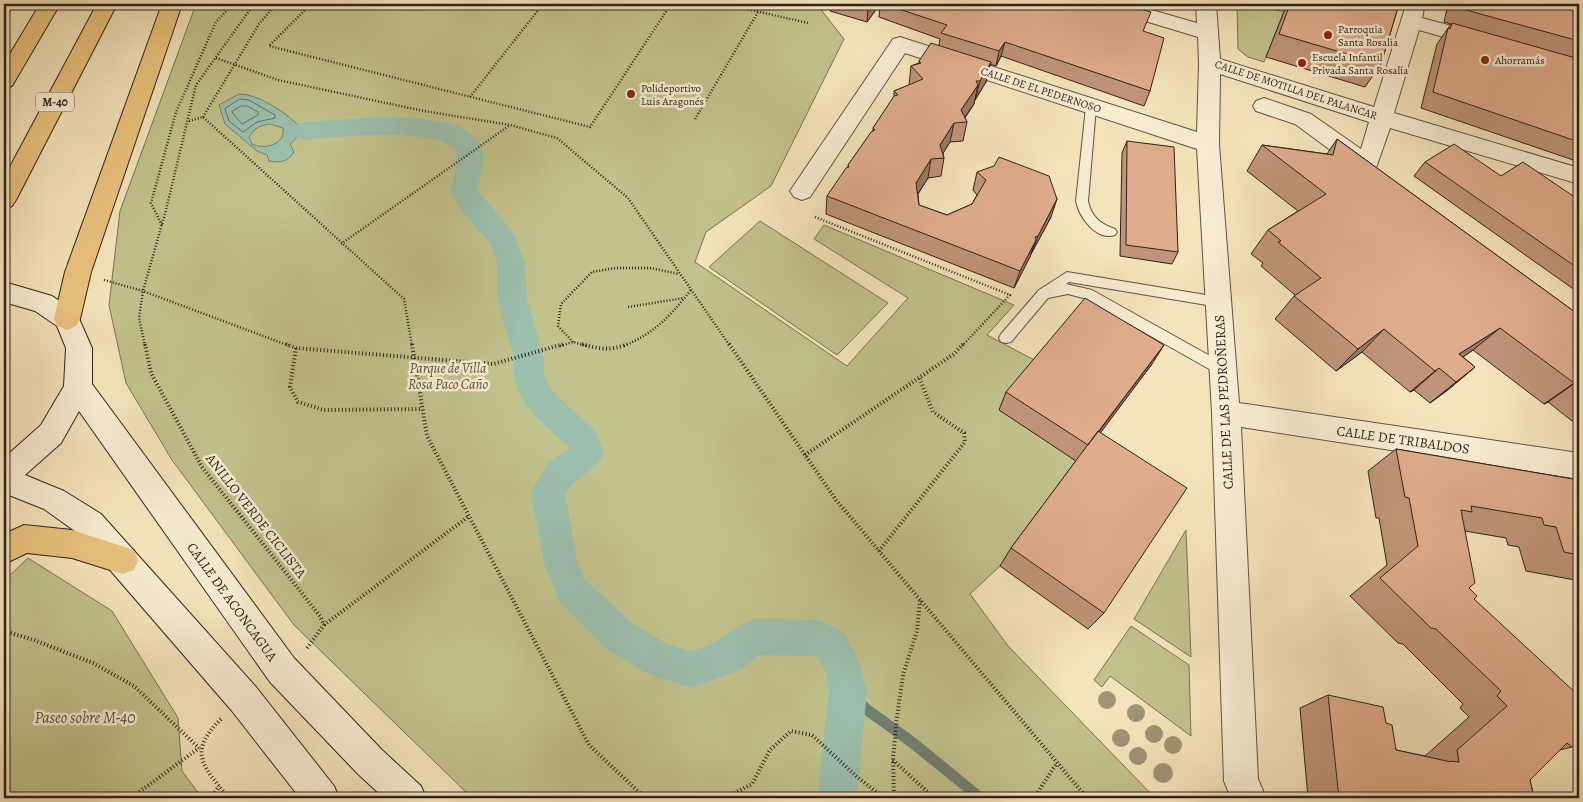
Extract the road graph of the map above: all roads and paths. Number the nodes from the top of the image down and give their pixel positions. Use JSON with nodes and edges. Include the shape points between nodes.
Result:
{"nodes":[{"id":1,"x":50,"y":4,"type":"edge"},
{"id":2,"x":107,"y":4,"type":"edge"},
{"id":3,"x":172,"y":4,"type":"edge"},
{"id":4,"x":233,"y":4,"type":"edge"},
{"id":5,"x":254,"y":4,"type":"edge"},
{"id":6,"x":276,"y":4,"type":"edge"},
{"id":7,"x":311,"y":4,"type":"edge"},
{"id":8,"x":543,"y":4,"type":"edge"},
{"id":9,"x":671,"y":4,"type":"edge"},
{"id":10,"x":725,"y":4,"type":"edge"},
{"id":11,"x":1109,"y":4,"type":"edge"},
{"id":12,"x":1206,"y":4,"type":"edge"},
{"id":13,"x":758,"y":12,"type":"junction"},
{"id":14,"x":1414,"y":13,"type":"edge"},
{"id":15,"x":808,"y":23,"type":"dead end"},
{"id":16,"x":1208,"y":33,"type":"junction"},
{"id":17,"x":1497,"y":46,"type":"edge"},
{"id":18,"x":216,"y":58,"type":"junction"},
{"id":19,"x":1210,"y":63,"type":"junction"},
{"id":20,"x":234,"y":64,"type":"junction"},
{"id":21,"x":4,"y":81,"type":"edge"},
{"id":22,"x":470,"y":96,"type":"junction"},
{"id":23,"x":1090,"y":106,"type":"junction"},
{"id":24,"x":1264,"y":106,"type":"dead end"},
{"id":25,"x":203,"y":116,"type":"junction"},
{"id":26,"x":1383,"y":118,"type":"junction"},
{"id":27,"x":695,"y":119,"type":"dead end"},
{"id":28,"x":188,"y":121,"type":"junction"},
{"id":29,"x":510,"y":126,"type":"junction"},
{"id":30,"x":1208,"y":144,"type":"junction"},
{"id":31,"x":1579,"y":176,"type":"edge"},
{"id":32,"x":802,"y":190,"type":"dead end"},
{"id":33,"x":4,"y":200,"type":"edge"},
{"id":34,"x":815,"y":217,"type":"dead end"},
{"id":35,"x":162,"y":225,"type":"junction"},
{"id":36,"x":1111,"y":232,"type":"dead end"},
{"id":37,"x":341,"y":244,"type":"junction"},
{"id":38,"x":680,"y":274,"type":"junction"},
{"id":39,"x":101,"y":279,"type":"dead end"},
{"id":40,"x":691,"y":290,"type":"junction"},
{"id":41,"x":143,"y":291,"type":"junction"},
{"id":42,"x":4,"y":292,"type":"edge"},
{"id":43,"x":1044,"y":294,"type":"junction"},
{"id":44,"x":685,"y":298,"type":"junction"},
{"id":45,"x":1218,"y":302,"type":"junction"},
{"id":46,"x":628,"y":307,"type":"dead end"},
{"id":47,"x":67,"y":319,"type":"junction"},
{"id":48,"x":1006,"y":338,"type":"dead end"},
{"id":49,"x":573,"y":342,"type":"junction"},
{"id":50,"x":296,"y":348,"type":"junction"},
{"id":51,"x":414,"y":359,"type":"junction"},
{"id":52,"x":1223,"y":370,"type":"junction"},
{"id":53,"x":919,"y":377,"type":"junction"},
{"id":54,"x":78,"y":387,"type":"junction"},
{"id":55,"x":422,"y":409,"type":"junction"},
{"id":56,"x":1226,"y":413,"type":"junction"},
{"id":57,"x":805,"y":455,"type":"junction"},
{"id":58,"x":1579,"y":466,"type":"edge"},
{"id":59,"x":4,"y":476,"type":"edge"},
{"id":60,"x":4,"y":480,"type":"edge"},
{"id":61,"x":468,"y":516,"type":"junction"},
{"id":62,"x":4,"y":550,"type":"edge"},
{"id":63,"x":879,"y":551,"type":"junction"},
{"id":64,"x":123,"y":560,"type":"junction"},
{"id":65,"x":920,"y":600,"type":"junction"},
{"id":66,"x":324,"y":626,"type":"junction"},
{"id":67,"x":4,"y":631,"type":"edge"},
{"id":68,"x":282,"y":670,"type":"junction"},
{"id":69,"x":244,"y":700,"type":"junction"},
{"id":70,"x":199,"y":748,"type":"junction"},
{"id":71,"x":893,"y":760,"type":"junction"},
{"id":72,"x":1057,"y":763,"type":"junction"},
{"id":73,"x":219,"y":786,"type":"junction"},
{"id":74,"x":131,"y":798,"type":"edge"},
{"id":75,"x":211,"y":798,"type":"edge"},
{"id":76,"x":230,"y":798,"type":"edge"},
{"id":77,"x":322,"y":798,"type":"edge"},
{"id":78,"x":409,"y":798,"type":"edge"},
{"id":79,"x":645,"y":798,"type":"edge"},
{"id":80,"x":725,"y":798,"type":"edge"},
{"id":81,"x":884,"y":798,"type":"edge"},
{"id":82,"x":894,"y":798,"type":"edge"},
{"id":83,"x":934,"y":798,"type":"edge"},
{"id":84,"x":1034,"y":798,"type":"edge"},
{"id":85,"x":1087,"y":798,"type":"edge"},
{"id":86,"x":1250,"y":798,"type":"edge"}],
"edges":[{"from":1,"to":21,"type":"highway"},
{"from":2,"to":33,"type":"highway","number":"M-40"},
{"from":3,"to":47,"type":"highway","via":[[78,272]]},
{"from":4,"to":35,"type":"path","via":[[216,22],[176,112],[151,203]]},
{"from":5,"to":18,"type":"path","name":"ANILLO VERDE CICLISTA"},
{"from":6,"to":20,"type":"path"},
{"from":7,"to":22,"type":"path","via":[[269,46]]},
{"from":8,"to":22,"type":"path"},
{"from":9,"to":22,"type":"path","via":[[590,126]]},
{"from":10,"to":13,"type":"path"},
{"from":11,"to":16,"type":"street"},
{"from":12,"to":16,"type":"street","name":"CALLE DE LAS PEDROÑERAS"},
{"from":13,"to":15,"type":"path"},
{"from":13,"to":27,"type":"path"},
{"from":14,"to":17,"type":"street","name":"CALLE DE MOTILLA DEL PALANCAR"},
{"from":14,"to":26,"type":"street","name":"CALLE DE MOTILLA DEL PALANCAR"},
{"from":16,"to":19,"type":"street","name":"CALLE DE LAS PEDROÑERAS"},
{"from":18,"to":20,"type":"path"},
{"from":18,"to":28,"type":"path","name":"ANILLO VERDE CICLISTA","via":[[196,85]]},
{"from":19,"to":26,"type":"street","name":"CALLE DE MOTILLA DEL PALANCAR"},
{"from":19,"to":30,"type":"street","name":"CALLE DE LAS PEDROÑERAS"},
{"from":20,"to":25,"type":"path"},
{"from":20,"to":29,"type":"path","via":[[278,80]]},
{"from":23,"to":30,"type":"street","name":"CALLE DE EL PEDERNOSO"},
{"from":23,"to":32,"type":"street","name":"CALLE DE EL PEDERNOSO","via":[[900,44]]},
{"from":23,"to":36,"type":"lane","via":[[1083,211],[1098,228]]},
{"from":24,"to":26,"type":"street","name":"CALLE DE MOTILLA DEL PALANCAR","via":[[1303,119],[1374,171]]},
{"from":25,"to":28,"type":"path"},
{"from":25,"to":37,"type":"path"},
{"from":26,"to":31,"type":"street","name":"CALLE DE MOTILLA DEL PALANCAR"},
{"from":28,"to":35,"type":"path","name":"ANILLO VERDE CICLISTA"},
{"from":29,"to":37,"type":"path"},
{"from":29,"to":38,"type":"path","via":[[557,138],[628,198]]},
{"from":30,"to":45,"type":"street","name":"CALLE DE LAS PEDROÑERAS"},
{"from":34,"to":53,"type":"path","via":[[1010,295],[954,354]]},
{"from":35,"to":41,"type":"path","name":"ANILLO VERDE CICLISTA"},
{"from":37,"to":51,"type":"path","via":[[404,299]]},
{"from":38,"to":40,"type":"path"},
{"from":38,"to":49,"type":"path","via":[[650,268],[592,272],[561,304],[558,326]]},
{"from":39,"to":41,"type":"path"},
{"from":40,"to":44,"type":"path"},
{"from":40,"to":57,"type":"path"},
{"from":41,"to":50,"type":"path"},
{"from":41,"to":66,"type":"path","name":"ANILLO VERDE CICLISTA","via":[[139,318],[151,373],[164,399],[202,467],[320,616]]},
{"from":42,"to":47,"type":"street","via":[[42,303]]},
{"from":43,"to":45,"type":"lane","via":[[1068,276]]},
{"from":43,"to":48,"type":"lane"},
{"from":43,"to":52,"type":"lane","via":[[1068,289],[1087,294]]},
{"from":44,"to":46,"type":"path"},
{"from":44,"to":49,"type":"path","via":[[669,318],[645,337],[619,348],[599,349]]},
{"from":45,"to":52,"type":"street","name":"CALLE DE LAS PEDROÑERAS"},
{"from":47,"to":54,"type":"street","via":[[79,348]]},
{"from":49,"to":51,"type":"path","via":[[493,364]]},
{"from":50,"to":51,"type":"path"},
{"from":50,"to":55,"type":"path","via":[[290,387],[298,402],[324,410]]},
{"from":51,"to":55,"type":"path"},
{"from":52,"to":56,"type":"street","name":"CALLE DE LAS PEDROÑERAS"},
{"from":53,"to":57,"type":"path"},
{"from":53,"to":63,"type":"path","via":[[933,412],[964,433],[965,442]]},
{"from":54,"to":59,"type":"street","via":[[51,434]]},
{"from":54,"to":68,"type":"street","name":"CALLE DE ACONCAGUA"},
{"from":55,"to":61,"type":"path","via":[[427,436]]},
{"from":56,"to":58,"type":"street","name":"CALLE DE TRIBALDOS"},
{"from":56,"to":86,"type":"street","name":"CALLE DE LAS PEDROÑERAS","via":[[1240,781]]},
{"from":57,"to":63,"type":"path","via":[[836,500]]},
{"from":60,"to":64,"type":"street","via":[[54,500],[90,524]]},
{"from":61,"to":66,"type":"path"},
{"from":61,"to":79,"type":"path","via":[[589,745]]},
{"from":62,"to":64,"type":"highway","via":[[24,539],[72,544]]},
{"from":63,"to":65,"type":"path"},
{"from":64,"to":69,"type":"street"},
{"from":65,"to":71,"type":"path","via":[[917,630],[903,675]]},
{"from":65,"to":72,"type":"path"},
{"from":66,"to":68,"type":"path","via":[[308,647]]},
{"from":67,"to":70,"type":"path","via":[[93,663],[134,686]]},
{"from":68,"to":78,"type":"street","name":"CALLE DE ACONCAGUA"},
{"from":69,"to":70,"type":"path","via":[[208,729]]},
{"from":69,"to":77,"type":"street"},
{"from":70,"to":73,"type":"path","via":[[203,762]]},
{"from":70,"to":74,"type":"path"},
{"from":71,"to":82,"type":"path"},
{"from":71,"to":83,"type":"path"},
{"from":72,"to":84,"type":"path"},
{"from":72,"to":85,"type":"path"},
{"from":73,"to":75,"type":"path"},
{"from":73,"to":76,"type":"path"},
{"from":80,"to":81,"type":"path","via":[[752,784],[770,750],[791,731],[812,735]]}]}
